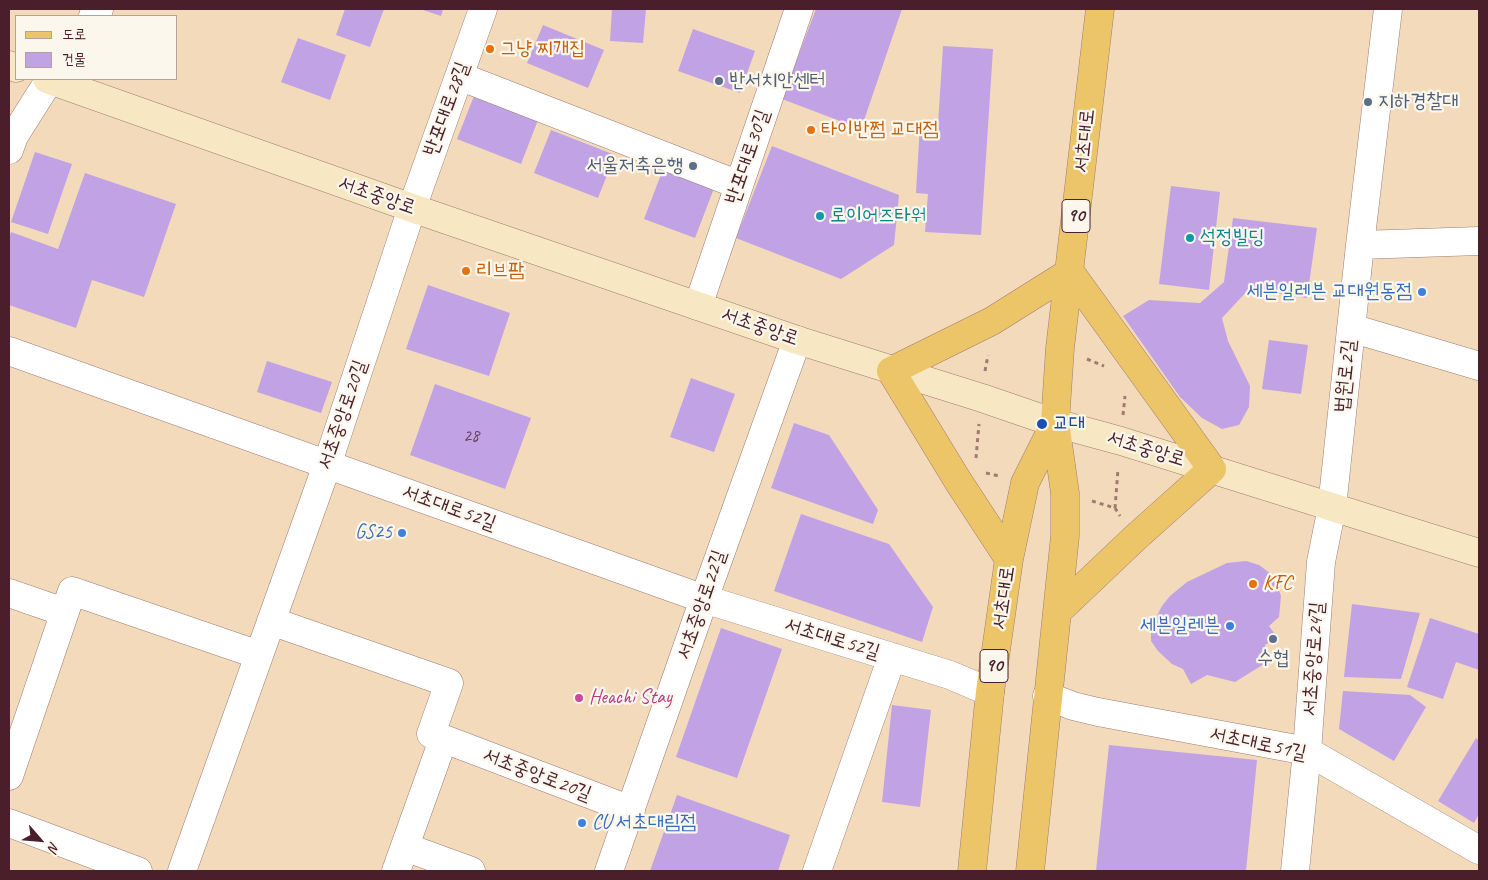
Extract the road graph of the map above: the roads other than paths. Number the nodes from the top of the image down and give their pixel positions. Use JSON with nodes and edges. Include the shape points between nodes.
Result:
{"nodes":[{"id":1,"x":483,"y":9,"type":"edge"},
{"id":2,"x":798,"y":9,"type":"edge"},
{"id":3,"x":1100,"y":9,"type":"edge"},
{"id":4,"x":1388,"y":9,"type":"edge"},
{"id":5,"x":459,"y":76,"type":"junction"},
{"id":6,"x":48,"y":80,"type":"edge"},
{"id":7,"x":52,"y":80,"type":"edge"},
{"id":8,"x":9,"y":150,"type":"edge"},
{"id":9,"x":739,"y":185,"type":"junction"},
{"id":10,"x":412,"y":208,"type":"junction"},
{"id":11,"x":1479,"y":242,"type":"edge"},
{"id":12,"x":1360,"y":245,"type":"junction"},
{"id":13,"x":1070,"y":272,"type":"junction"},
{"id":14,"x":698,"y":306,"type":"junction"},
{"id":15,"x":1351,"y":328,"type":"junction"},
{"id":16,"x":797,"y":340,"type":"junction"},
{"id":17,"x":9,"y":352,"type":"edge"},
{"id":18,"x":1479,"y":366,"type":"edge"},
{"id":19,"x":891,"y":371,"type":"junction"},
{"id":20,"x":1055,"y":423,"type":"junction"},
{"id":21,"x":327,"y":465,"type":"junction"},
{"id":22,"x":1212,"y":469,"type":"junction"},
{"id":23,"x":1332,"y":507,"type":"junction"},
{"id":24,"x":1479,"y":553,"type":"edge"},
{"id":25,"x":1009,"y":559,"type":"junction"},
{"id":26,"x":9,"y":593,"type":"edge"},
{"id":27,"x":704,"y":599,"type":"junction"},
{"id":28,"x":64,"y":612,"type":"junction"},
{"id":29,"x":1057,"y":612,"type":"junction"},
{"id":30,"x":271,"y":621,"type":"junction"},
{"id":31,"x":259,"y":654,"type":"junction"},
{"id":32,"x":892,"y":657,"type":"junction"},
{"id":33,"x":990,"y":692,"type":"junction"},
{"id":34,"x":1047,"y":696,"type":"junction"},
{"id":35,"x":443,"y":740,"type":"junction"},
{"id":36,"x":1307,"y":751,"type":"junction"},
{"id":37,"x":9,"y":776,"type":"edge"},
{"id":38,"x":631,"y":810,"type":"junction"},
{"id":39,"x":9,"y":824,"type":"edge"},
{"id":40,"x":1479,"y":850,"type":"edge"},
{"id":41,"x":401,"y":859,"type":"edge"},
{"id":42,"x":138,"y":871,"type":"edge"},
{"id":43,"x":182,"y":871,"type":"edge"},
{"id":44,"x":471,"y":871,"type":"edge"},
{"id":45,"x":610,"y":871,"type":"edge"},
{"id":46,"x":817,"y":871,"type":"edge"},
{"id":47,"x":972,"y":871,"type":"edge"},
{"id":48,"x":1030,"y":871,"type":"edge"},
{"id":49,"x":1295,"y":871,"type":"edge"}],
"edges":[{"from":1,"to":5,"type":"street","name":"반포대로28길"},
{"from":2,"to":9,"type":"street","name":"반포대로30길"},
{"from":3,"to":13,"type":"main road","name":"서초대로","number":"90"},
{"from":4,"to":12,"type":"street","name":"법원로2길"},
{"from":5,"to":9,"type":"street"},
{"from":5,"to":10,"type":"street","name":"반포대로28길"},
{"from":6,"to":8,"type":"street","via":[[14,136]]},
{"from":7,"to":10,"type":"main road","name":"서초중앙로"},
{"from":9,"to":14,"type":"street","name":"반포대로30길"},
{"from":10,"to":14,"type":"main road","name":"서초중앙로"},
{"from":10,"to":21,"type":"street","name":"서초중앙로20길"},
{"from":11,"to":12,"type":"street"},
{"from":12,"to":15,"type":"street","name":"법원로2길"},
{"from":13,"to":19,"type":"main road","via":[[992,321]]},
{"from":13,"to":20,"type":"main road","name":"서초대로","number":"90"},
{"from":13,"to":22,"type":"main road"},
{"from":14,"to":16,"type":"main road","name":"서초중앙로"},
{"from":15,"to":18,"type":"street"},
{"from":15,"to":23,"type":"street","name":"법원로2길"},
{"from":16,"to":19,"type":"main road","name":"서초중앙로"},
{"from":16,"to":27,"type":"street","name":"서초중앙로22길"},
{"from":17,"to":21,"type":"street","name":"서초대로52길"},
{"from":19,"to":20,"type":"main road","name":"서초중앙로"},
{"from":19,"to":25,"type":"main road"},
{"from":20,"to":22,"type":"main road","name":"서초중앙로"},
{"from":20,"to":25,"type":"main road","name":"서초대로","number":"90","via":[[1025,483]]},
{"from":20,"to":29,"type":"main road","name":"서초대로","number":"90","via":[[1065,493]]},
{"from":21,"to":27,"type":"street","name":"서초대로52길"},
{"from":21,"to":30,"type":"street","name":"서초중앙로20길"},
{"from":22,"to":23,"type":"main road","name":"서초중앙로"},
{"from":22,"to":29,"type":"main road"},
{"from":23,"to":24,"type":"main road","name":"서초중앙로"},
{"from":23,"to":36,"type":"street","name":"서초중앙로24길","via":[[1321,562]]},
{"from":25,"to":33,"type":"main road","name":"서초대로","number":"90"},
{"from":26,"to":28,"type":"street"},
{"from":27,"to":32,"type":"street","name":"서초대로52길"},
{"from":27,"to":38,"type":"street","name":"서초중앙로22길"},
{"from":28,"to":31,"type":"street","via":[[72,592]]},
{"from":28,"to":37,"type":"street"},
{"from":29,"to":34,"type":"main road","name":"서초대로","number":"90"},
{"from":30,"to":31,"type":"street","name":"서초중앙로20길"},
{"from":30,"to":35,"type":"street","via":[[449,683],[431,734]]},
{"from":31,"to":43,"type":"street","name":"서초중앙로20길"},
{"from":32,"to":33,"type":"street","name":"서초대로52길","via":[[950,675]]},
{"from":32,"to":46,"type":"street","name":"서초대로52길"},
{"from":33,"to":47,"type":"main road","name":"서초대로","number":"90"},
{"from":34,"to":36,"type":"street","name":"서초대로51길","via":[[1098,712]]},
{"from":34,"to":48,"type":"main road","name":"서초대로","number":"90"},
{"from":35,"to":38,"type":"street","name":"서초중앙로20길"},
{"from":35,"to":41,"type":"street"},
{"from":36,"to":40,"type":"street","name":"서초대로51길"},
{"from":36,"to":49,"type":"street","name":"서초중앙로24길"},
{"from":38,"to":45,"type":"street","name":"서초중앙로22길"},
{"from":39,"to":42,"type":"street"},
{"from":41,"to":44,"type":"street"}]}
